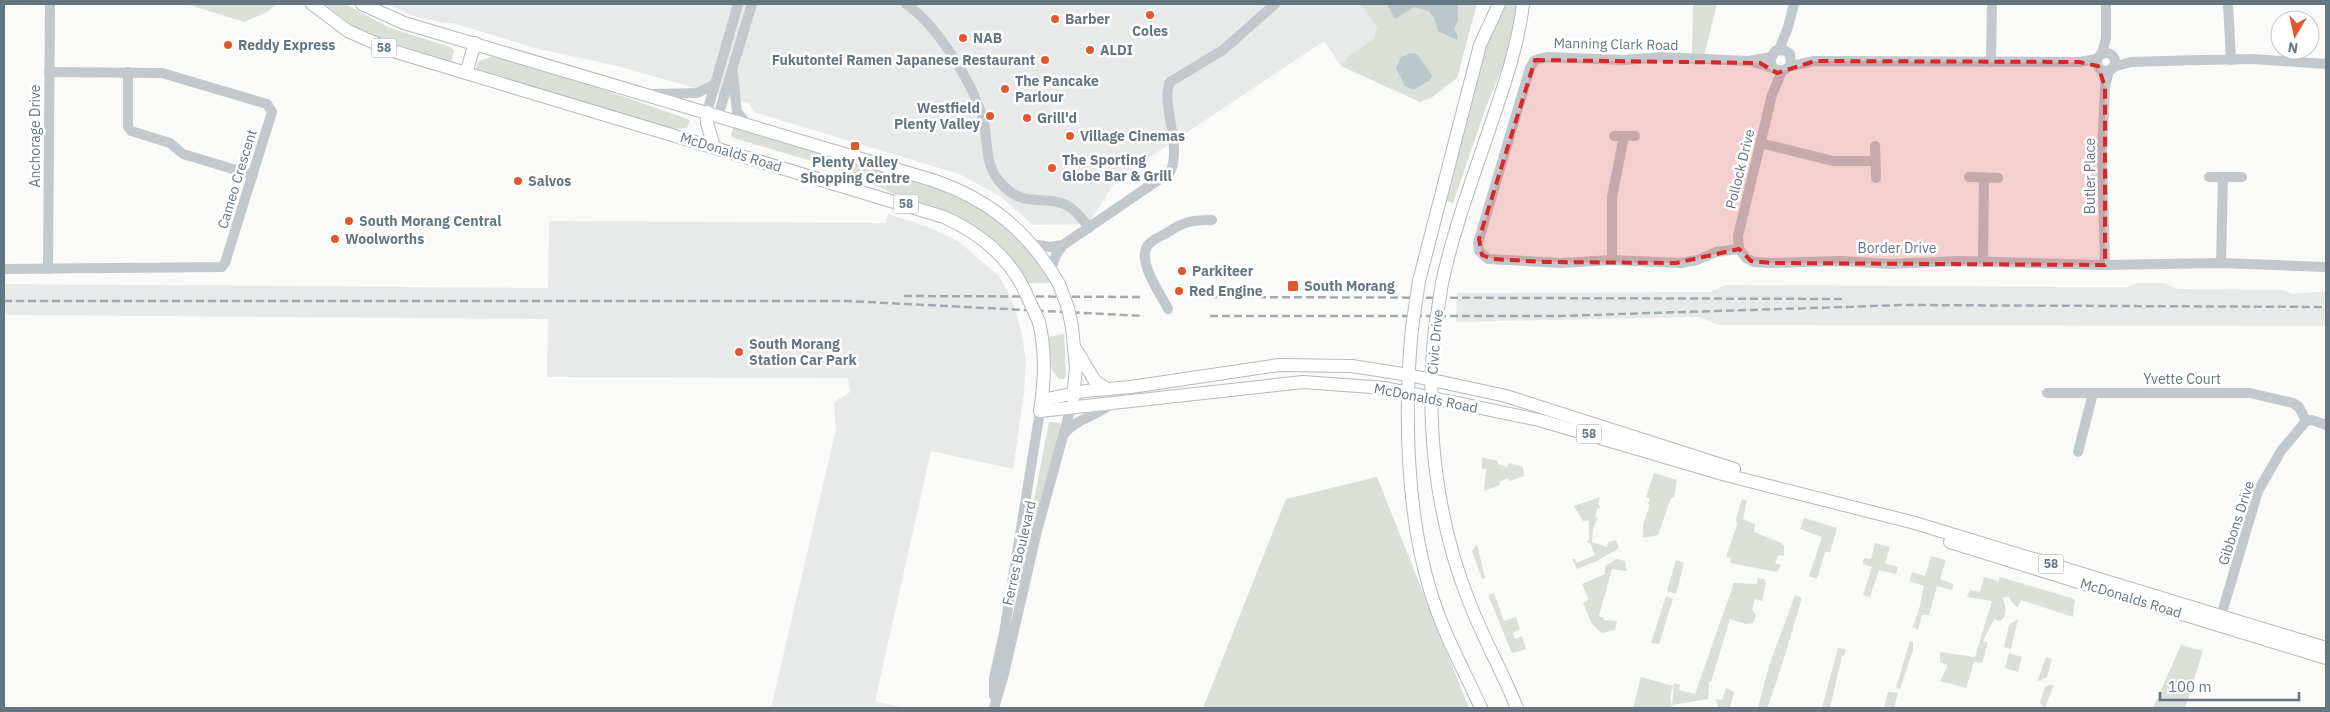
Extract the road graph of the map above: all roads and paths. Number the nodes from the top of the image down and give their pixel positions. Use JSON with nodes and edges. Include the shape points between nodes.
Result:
{"nodes":[{"id":1,"x":50,"y":4,"type":"edge"},
{"id":2,"x":312,"y":4,"type":"edge"},
{"id":3,"x":362,"y":4,"type":"edge"},
{"id":4,"x":738,"y":4,"type":"edge"},
{"id":5,"x":752,"y":4,"type":"edge"},
{"id":6,"x":906,"y":4,"type":"edge"},
{"id":7,"x":1275,"y":4,"type":"edge"},
{"id":8,"x":1499,"y":4,"type":"edge"},
{"id":9,"x":1522,"y":4,"type":"edge"},
{"id":10,"x":1794,"y":4,"type":"edge"},
{"id":11,"x":1992,"y":4,"type":"edge"},
{"id":12,"x":2106,"y":4,"type":"edge"},
{"id":13,"x":2228,"y":4,"type":"edge"},
{"id":14,"x":475,"y":43,"type":"junction"},
{"id":15,"x":2228,"y":60,"type":"junction"},
{"id":16,"x":1781,"y":61,"type":"junction"},
{"id":17,"x":1992,"y":62,"type":"junction"},
{"id":18,"x":2106,"y":62,"type":"junction"},
{"id":19,"x":2324,"y":63,"type":"edge"},
{"id":20,"x":732,"y":68,"type":"junction"},
{"id":21,"x":49,"y":72,"type":"junction"},
{"id":22,"x":128,"y":72,"type":"junction"},
{"id":23,"x":466,"y":73,"type":"junction"},
{"id":24,"x":714,"y":85,"type":"junction"},
{"id":25,"x":642,"y":93,"type":"junction"},
{"id":26,"x":712,"y":114,"type":"junction"},
{"id":27,"x":748,"y":125,"type":"junction"},
{"id":28,"x":1614,"y":136,"type":"dead end"},
{"id":29,"x":1760,"y":143,"type":"junction"},
{"id":30,"x":1875,"y":146,"type":"dead end"},
{"id":31,"x":714,"y":147,"type":"junction"},
{"id":32,"x":1876,"y":161,"type":"junction"},
{"id":33,"x":253,"y":175,"type":"junction"},
{"id":34,"x":1969,"y":177,"type":"dead end"},
{"id":35,"x":2209,"y":177,"type":"dead end"},
{"id":36,"x":2223,"y":177,"type":"junction"},
{"id":37,"x":2242,"y":177,"type":"dead end"},
{"id":38,"x":1876,"y":178,"type":"dead end"},
{"id":39,"x":1984,"y":178,"type":"junction"},
{"id":40,"x":1998,"y":178,"type":"dead end"},
{"id":41,"x":1212,"y":220,"type":"dead end"},
{"id":42,"x":1088,"y":228,"type":"junction"},
{"id":43,"x":1032,"y":244,"type":"junction"},
{"id":44,"x":1063,"y":245,"type":"junction"},
{"id":45,"x":1739,"y":249,"type":"junction"},
{"id":46,"x":1612,"y":260,"type":"junction"},
{"id":47,"x":1983,"y":262,"type":"junction"},
{"id":48,"x":2221,"y":262,"type":"junction"},
{"id":49,"x":2105,"y":265,"type":"junction"},
{"id":50,"x":2326,"y":267,"type":"edge"},
{"id":51,"x":4,"y":269,"type":"edge"},
{"id":52,"x":48,"y":269,"type":"junction"},
{"id":53,"x":1051,"y":270,"type":"junction"},
{"id":54,"x":1168,"y":309,"type":"dead end"},
{"id":55,"x":1074,"y":348,"type":"junction"},
{"id":56,"x":1409,"y":375,"type":"junction"},
{"id":57,"x":1431,"y":380,"type":"junction"},
{"id":58,"x":1107,"y":389,"type":"junction"},
{"id":59,"x":2093,"y":392,"type":"junction"},
{"id":60,"x":1074,"y":393,"type":"junction"},
{"id":61,"x":1409,"y":393,"type":"junction"},
{"id":62,"x":2047,"y":393,"type":"dead end"},
{"id":63,"x":1431,"y":398,"type":"junction"},
{"id":64,"x":1111,"y":404,"type":"junction"},
{"id":65,"x":1041,"y":406,"type":"junction"},
{"id":66,"x":1072,"y":406,"type":"junction"},
{"id":67,"x":2306,"y":421,"type":"junction"},
{"id":68,"x":2326,"y":425,"type":"edge"},
{"id":69,"x":1065,"y":434,"type":"junction"},
{"id":70,"x":2078,"y":452,"type":"dead end"},
{"id":71,"x":1772,"y":485,"type":"junction"},
{"id":72,"x":1880,"y":515,"type":"junction"},
{"id":73,"x":2221,"y":616,"type":"junction"},
{"id":74,"x":2326,"y":648,"type":"edge"},
{"id":75,"x":2326,"y":658,"type":"edge"},
{"id":76,"x":994,"y":707,"type":"edge"},
{"id":77,"x":1481,"y":708,"type":"edge"},
{"id":78,"x":1518,"y":708,"type":"edge"}],
"edges":[{"from":1,"to":21,"type":"street","name":"Anchorage Drive"},
{"from":2,"to":23,"type":"main road","name":"McDonalds Road","number":"58","via":[[362,40]]},
{"from":3,"to":14,"type":"main road","number":"58","via":[[392,19]]},
{"from":4,"to":24,"type":"street"},
{"from":5,"to":20,"type":"street"},
{"from":6,"to":42,"type":"street","via":[[936,33],[976,98],[985,130],[987,158],[998,180],[1011,193],[1026,199],[1066,205]]},
{"from":7,"to":42,"type":"street","via":[[1224,50],[1170,82],[1167,96],[1174,157],[1170,172]]},
{"from":8,"to":56,"type":"main road","name":"Civic Drive","bridge":true,"via":[[1480,46],[1419,281]]},
{"from":9,"to":57,"type":"main road","name":"Civic Drive","bridge":true,"via":[[1509,68],[1456,226],[1442,283]]},
{"from":10,"to":16,"type":"street","name":"Pollock Drive"},
{"from":11,"to":17,"type":"street"},
{"from":12,"to":18,"type":"street","name":"Butler Place"},
{"from":13,"to":15,"type":"street"},
{"from":14,"to":23,"type":"main road"},
{"from":14,"to":25,"type":"main road","number":"58"},
{"from":15,"to":18,"type":"street","name":"Manning Clark Road"},
{"from":15,"to":19,"type":"street","name":"Manning Clark Road"},
{"from":16,"to":17,"type":"street","name":"Manning Clark Road"},
{"from":16,"to":29,"type":"street","name":"Pollock Drive"},
{"from":16,"to":46,"type":"street","name":"Manning Clark Road","via":[[1663,57],[1623,60],[1547,57],[1535,60],[1479,239],[1480,251],[1492,259],[1561,263]]},
{"from":17,"to":18,"type":"street","name":"Manning Clark Road"},
{"from":18,"to":49,"type":"street","name":"Butler Place","via":[[2102,152]]},
{"from":20,"to":26,"type":"street"},
{"from":20,"to":27,"type":"street","via":[[737,112]]},
{"from":21,"to":22,"type":"street","name":"Cameo Crescent"},
{"from":21,"to":52,"type":"street","name":"Anchorage Drive"},
{"from":22,"to":33,"type":"street","via":[[128,127],[131,131],[170,143],[182,154]]},
{"from":22,"to":33,"type":"street","name":"Cameo Crescent","via":[[162,73],[267,104],[272,112]]},
{"from":23,"to":31,"type":"main road","name":"McDonalds Road","number":"58"},
{"from":24,"to":25,"type":"street","via":[[697,93]]},
{"from":24,"to":26,"type":"street"},
{"from":25,"to":26,"type":"main road","number":"58"},
{"from":26,"to":27,"type":"main road","number":"58"},
{"from":26,"to":31,"type":"main road"},
{"from":27,"to":43,"type":"main road","number":"58","via":[[964,191],[999,213]]},
{"from":28,"to":46,"type":"street","via":[[1630,136],[1612,202]]},
{"from":29,"to":32,"type":"street","via":[[1833,161]]},
{"from":29,"to":45,"type":"street","name":"Pollock Drive","via":[[1738,232]]},
{"from":30,"to":32,"type":"street"},
{"from":31,"to":65,"type":"main road","name":"McDonalds Road","number":"58","bridge":true,"via":[[944,217],[974,232],[1010,266],[1038,322],[1044,357]]},
{"from":32,"to":38,"type":"street"},
{"from":33,"to":52,"type":"street","name":"Cameo Crescent","via":[[222,267]]},
{"from":34,"to":39,"type":"street"},
{"from":35,"to":36,"type":"street"},
{"from":36,"to":37,"type":"street"},
{"from":36,"to":48,"type":"street"},
{"from":39,"to":40,"type":"street"},
{"from":39,"to":47,"type":"street"},
{"from":41,"to":54,"type":"street","via":[[1184,222],[1151,242],[1146,250],[1149,272]]},
{"from":42,"to":44,"type":"street"},
{"from":43,"to":44,"type":"street"},
{"from":43,"to":53,"type":"main road","number":"58"},
{"from":44,"to":53,"type":"street"},
{"from":45,"to":46,"type":"street","via":[[1681,263]]},
{"from":45,"to":47,"type":"street","name":"Border Drive","via":[[1751,261],[1771,264]]},
{"from":47,"to":49,"type":"street","name":"Border Drive"},
{"from":48,"to":49,"type":"street","name":"Border Drive"},
{"from":48,"to":50,"type":"street","name":"Border Drive"},
{"from":51,"to":52,"type":"street","name":"Cameo Crescent"},
{"from":53,"to":55,"type":"main road","number":"58","bridge":true,"via":[[1068,308]]},
{"from":55,"to":58,"type":"main road","number":"58","via":[[1095,381]]},
{"from":55,"to":60,"type":"main road","number":"58"},
{"from":56,"to":57,"type":"main road","name":"McDonalds Road","number":"58"},
{"from":56,"to":58,"type":"main road","name":"McDonalds Road","number":"58","via":[[1352,366],[1289,364]]},
{"from":56,"to":61,"type":"main road","name":"Civic Drive"},
{"from":57,"to":63,"type":"main road","name":"Civic Drive"},
{"from":57,"to":71,"type":"main road","name":"McDonalds Road","number":"58","via":[[1540,406],[1725,466]]},
{"from":58,"to":60,"type":"main road","name":"McDonalds Road","number":"58"},
{"from":59,"to":62,"type":"street","name":"Yvette Court"},
{"from":59,"to":67,"type":"street","name":"Yvette Court","via":[[2261,394],[2293,403],[2299,407]]},
{"from":59,"to":70,"type":"street"},
{"from":60,"to":65,"type":"main road","name":"McDonalds Road","number":"58"},
{"from":60,"to":66,"type":"main road","number":"58"},
{"from":61,"to":63,"type":"main road","name":"McDonalds Road","number":"58"},
{"from":61,"to":64,"type":"main road","name":"McDonalds Road","number":"58","via":[[1358,385],[1304,382]]},
{"from":61,"to":77,"type":"main road","name":"Civic Drive","via":[[1413,506],[1419,549],[1439,618]]},
{"from":63,"to":71,"type":"main road","name":"McDonalds Road","number":"58","via":[[1539,420],[1726,475]]},
{"from":63,"to":78,"type":"main road","name":"Civic Drive","via":[[1437,480],[1449,538],[1470,603]]},
{"from":64,"to":66,"type":"main road","name":"McDonalds Road","number":"58"},
{"from":64,"to":69,"type":"street","via":[[1076,423]]},
{"from":65,"to":66,"type":"main road","name":"McDonalds Road","number":"58"},
{"from":65,"to":76,"type":"street","name":"Ferres Boulevard","via":[[994,678]]},
{"from":66,"to":69,"type":"street","name":"Ferres Boulevard"},
{"from":67,"to":68,"type":"street"},
{"from":67,"to":73,"type":"street","name":"Gibbons Drive","via":[[2280,450],[2258,491]]},
{"from":69,"to":76,"type":"street","name":"Ferres Boulevard","via":[[1037,530]]},
{"from":71,"to":72,"type":"main road","name":"McDonalds Road","number":"58"},
{"from":72,"to":73,"type":"main road","name":"McDonalds Road","number":"58"},
{"from":72,"to":75,"type":"main road","name":"McDonalds Road","number":"58","via":[[1968,548]]},
{"from":73,"to":74,"type":"main road","name":"McDonalds Road","number":"58"}]}
